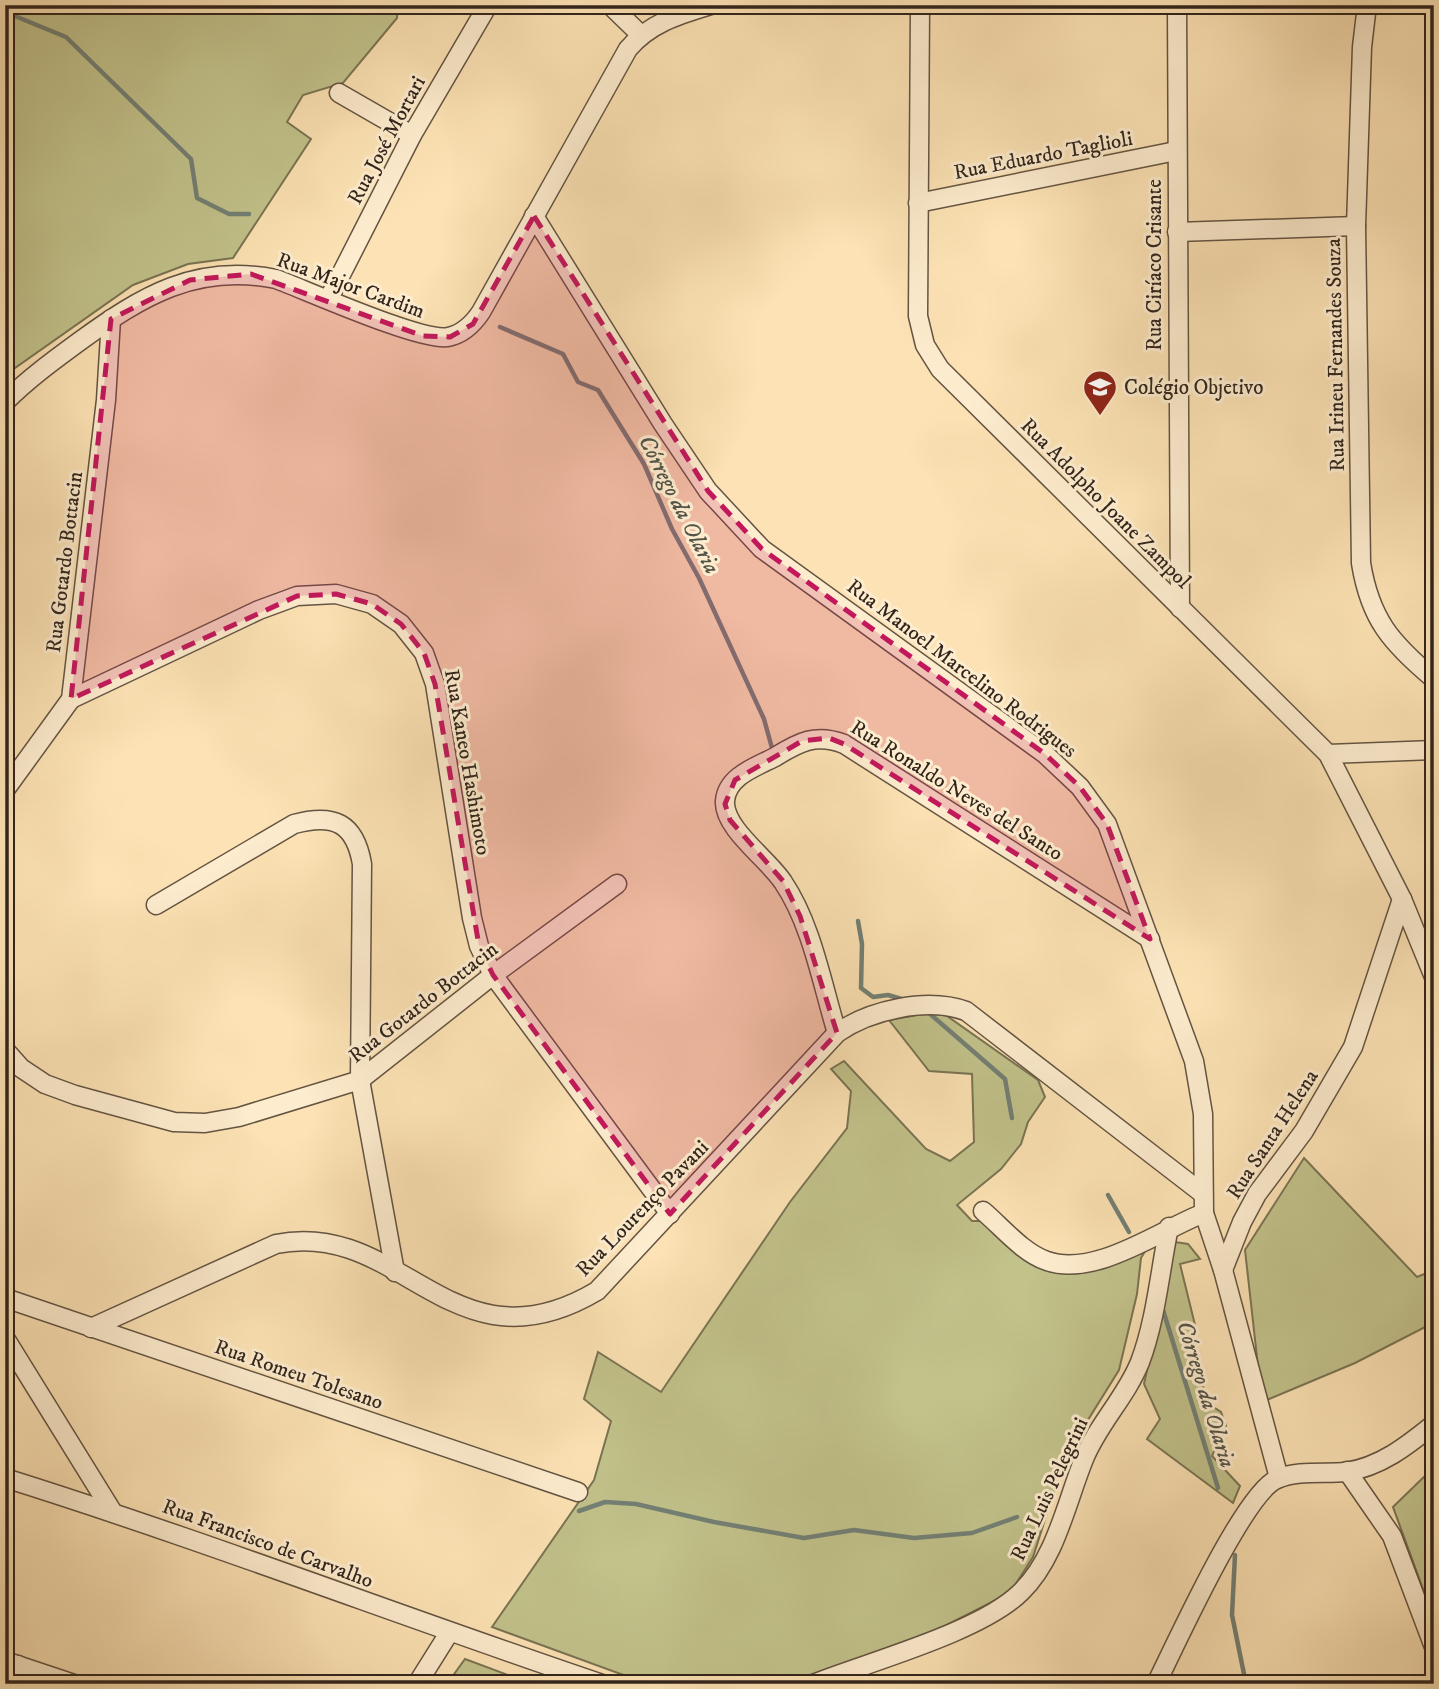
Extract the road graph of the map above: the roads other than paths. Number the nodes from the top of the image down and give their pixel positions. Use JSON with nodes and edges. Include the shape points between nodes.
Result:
{"nodes":[{"id":1,"x":488,"y":5,"type":"edge"},
{"id":2,"x":610,"y":5,"type":"edge"},
{"id":3,"x":711,"y":5,"type":"edge"},
{"id":4,"x":920,"y":5,"type":"edge"},
{"id":5,"x":1177,"y":5,"type":"edge"},
{"id":6,"x":1367,"y":5,"type":"edge"},
{"id":7,"x":640,"y":34,"type":"junction"},
{"id":8,"x":339,"y":93,"type":"dead end"},
{"id":9,"x":412,"y":135,"type":"junction"},
{"id":10,"x":1176,"y":151,"type":"junction"},
{"id":11,"x":918,"y":203,"type":"junction"},
{"id":12,"x":534,"y":216,"type":"junction"},
{"id":13,"x":1356,"y":226,"type":"junction"},
{"id":14,"x":1177,"y":232,"type":"junction"},
{"id":15,"x":328,"y":298,"type":"junction"},
{"id":16,"x":110,"y":319,"type":"junction"},
{"id":17,"x":5,"y":402,"type":"edge"},
{"id":18,"x":1180,"y":608,"type":"junction"},
{"id":19,"x":1434,"y":679,"type":"edge"},
{"id":20,"x":71,"y":699,"type":"junction"},
{"id":21,"x":1434,"y":750,"type":"edge"},
{"id":22,"x":1328,"y":754,"type":"junction"},
{"id":23,"x":5,"y":790,"type":"edge"},
{"id":24,"x":617,"y":884,"type":"dead end"},
{"id":25,"x":1402,"y":899,"type":"junction"},
{"id":26,"x":156,"y":905,"type":"dead end"},
{"id":27,"x":1150,"y":939,"type":"junction"},
{"id":28,"x":493,"y":975,"type":"junction"},
{"id":29,"x":1434,"y":977,"type":"edge"},
{"id":30,"x":837,"y":1033,"type":"junction"},
{"id":31,"x":5,"y":1050,"type":"edge"},
{"id":32,"x":360,"y":1080,"type":"junction"},
{"id":33,"x":1202,"y":1193,"type":"junction"},
{"id":34,"x":983,"y":1211,"type":"dead end"},
{"id":35,"x":1204,"y":1213,"type":"junction"},
{"id":36,"x":670,"y":1214,"type":"junction"},
{"id":37,"x":1169,"y":1227,"type":"junction"},
{"id":38,"x":1223,"y":1270,"type":"junction"},
{"id":39,"x":395,"y":1272,"type":"junction"},
{"id":40,"x":5,"y":1298,"type":"edge"},
{"id":41,"x":91,"y":1328,"type":"junction"},
{"id":42,"x":5,"y":1338,"type":"edge"},
{"id":43,"x":1434,"y":1424,"type":"edge"},
{"id":44,"x":1347,"y":1471,"type":"junction"},
{"id":45,"x":5,"y":1478,"type":"edge"},
{"id":46,"x":1279,"y":1478,"type":"junction"},
{"id":47,"x":578,"y":1492,"type":"dead end"},
{"id":48,"x":112,"y":1511,"type":"junction"},
{"id":49,"x":449,"y":1633,"type":"junction"},
{"id":50,"x":1434,"y":1647,"type":"edge"},
{"id":51,"x":12,"y":1663,"type":"edge"},
{"id":52,"x":9,"y":1684,"type":"edge"},
{"id":53,"x":74,"y":1684,"type":"edge"},
{"id":54,"x":417,"y":1684,"type":"edge"},
{"id":55,"x":602,"y":1684,"type":"edge"},
{"id":56,"x":813,"y":1684,"type":"edge"},
{"id":57,"x":1156,"y":1684,"type":"edge"}],
"edges":[{"from":1,"to":9,"type":"street","name":"Rua José Mortari"},
{"from":2,"to":7,"type":"street"},
{"from":3,"to":7,"type":"street","name":"Rua Major Cardim","via":[[655,24]]},
{"from":4,"to":11,"type":"street","name":"Rua Adolpho Joane Zampol"},
{"from":5,"to":10,"type":"street","name":"Rua Ciríaco Crisante"},
{"from":6,"to":13,"type":"street","name":"Rua Irineu Fernandes Souza"},
{"from":7,"to":12,"type":"street","name":"Rua Major Cardim","via":[[618,63]]},
{"from":8,"to":9,"type":"street"},
{"from":9,"to":15,"type":"street","name":"Rua José Mortari"},
{"from":10,"to":11,"type":"street","name":"Rua Eduardo Taglioli"},
{"from":10,"to":14,"type":"street","name":"Rua Ciríaco Crisante"},
{"from":11,"to":18,"type":"street","name":"Rua Adolpho Joane Zampol","via":[[918,316],[925,345],[935,361]]},
{"from":12,"to":15,"type":"street","name":"Rua Major Cardim","via":[[477,318],[450,337],[423,336]]},
{"from":12,"to":27,"type":"street","name":"Rua Manoel Marcelino Rodrigues","via":[[708,491],[762,549],[1045,754],[1080,787],[1107,824]]},
{"from":13,"to":14,"type":"street"},
{"from":13,"to":19,"type":"street","name":"Rua Irineu Fernandes Souza","via":[[1361,563],[1366,594],[1380,625]]},
{"from":14,"to":18,"type":"street","name":"Rua Ciríaco Crisante"},
{"from":15,"to":16,"type":"street","name":"Rua Major Cardim","via":[[276,279],[220,274],[165,288]]},
{"from":16,"to":17,"type":"street","name":"Rua Major Cardim"},
{"from":16,"to":20,"type":"street","name":"Rua Gotardo Bottacin","via":[[106,400]]},
{"from":18,"to":22,"type":"street","name":"Rua Adolpho Joane Zampol"},
{"from":20,"to":23,"type":"street","name":"Rua Gotardo Bottacin"},
{"from":20,"to":28,"type":"street","name":"Rua Kaneo Hashimoto","via":[[297,596],[336,594],[372,604],[401,624],[424,653],[435,684],[472,918]]},
{"from":21,"to":22,"type":"street"},
{"from":22,"to":25,"type":"street","name":"Rua Adolpho Joane Zampol"},
{"from":24,"to":28,"type":"street","name":"Rua Gotardo Bottacin"},
{"from":25,"to":29,"type":"street","name":"Rua Adolpho Joane Zampol"},
{"from":25,"to":38,"type":"street","name":"Rua Santa Helena","via":[[1353,1047],[1304,1131],[1257,1194]]},
{"from":26,"to":32,"type":"street","via":[[294,824],[330,820],[349,828],[362,864]]},
{"from":27,"to":30,"type":"street","name":"Rua Ronaldo Neves del Santo","via":[[844,744],[829,738],[802,741],[734,780],[725,804],[730,820],[789,893]]},
{"from":27,"to":33,"type":"street","name":"Rua Manoel Marcelino Rodrigues","via":[[1201,1087]]},
{"from":28,"to":32,"type":"street","name":"Rua Gotardo Bottacin"},
{"from":28,"to":36,"type":"street","name":"Rua Kaneo Hashimoto"},
{"from":30,"to":33,"type":"street","name":"Rua Lourenço Pavani","via":[[879,1011],[941,1005],[966,1010]]},
{"from":30,"to":36,"type":"street","name":"Rua Lourenço Pavani"},
{"from":31,"to":32,"type":"street","name":"Rua Gotardo Bottacin","via":[[21,1069],[45,1084],[174,1122],[239,1117]]},
{"from":32,"to":39,"type":"street"},
{"from":33,"to":35,"type":"street","name":"Rua Manoel Marcelino Rodrigues"},
{"from":34,"to":37,"type":"street","via":[[1030,1252],[1063,1265],[1108,1258]]},
{"from":35,"to":37,"type":"street"},
{"from":35,"to":38,"type":"street","name":"Rua Manoel Marcelino Rodrigues"},
{"from":36,"to":39,"type":"street","name":"Rua Lourenço Pavani","via":[[597,1292],[571,1307],[538,1317],[484,1315]]},
{"from":37,"to":56,"type":"street","name":"Rua Luis Pelegrini","via":[[1141,1360],[1086,1455],[1041,1569],[1021,1593],[996,1611]]},
{"from":38,"to":46,"type":"street"},
{"from":39,"to":41,"type":"street","name":"Rua Lourenço Pavani","via":[[347,1247],[299,1239],[276,1244]]},
{"from":40,"to":41,"type":"street","name":"Rua Romeu Tolesano"},
{"from":41,"to":47,"type":"street","name":"Rua Romeu Tolesano"},
{"from":42,"to":48,"type":"street"},
{"from":43,"to":44,"type":"street","via":[[1385,1459]]},
{"from":44,"to":46,"type":"street"},
{"from":44,"to":50,"type":"street","via":[[1392,1536]]},
{"from":45,"to":48,"type":"street","name":"Rua Francisco de Carvalho"},
{"from":46,"to":57,"type":"street","via":[[1266,1485],[1246,1509]]},
{"from":48,"to":49,"type":"street","name":"Rua Francisco de Carvalho"},
{"from":49,"to":54,"type":"street"},
{"from":49,"to":55,"type":"street","name":"Rua Francisco de Carvalho"},
{"from":51,"to":52,"type":"street"},
{"from":51,"to":53,"type":"street"}]}
